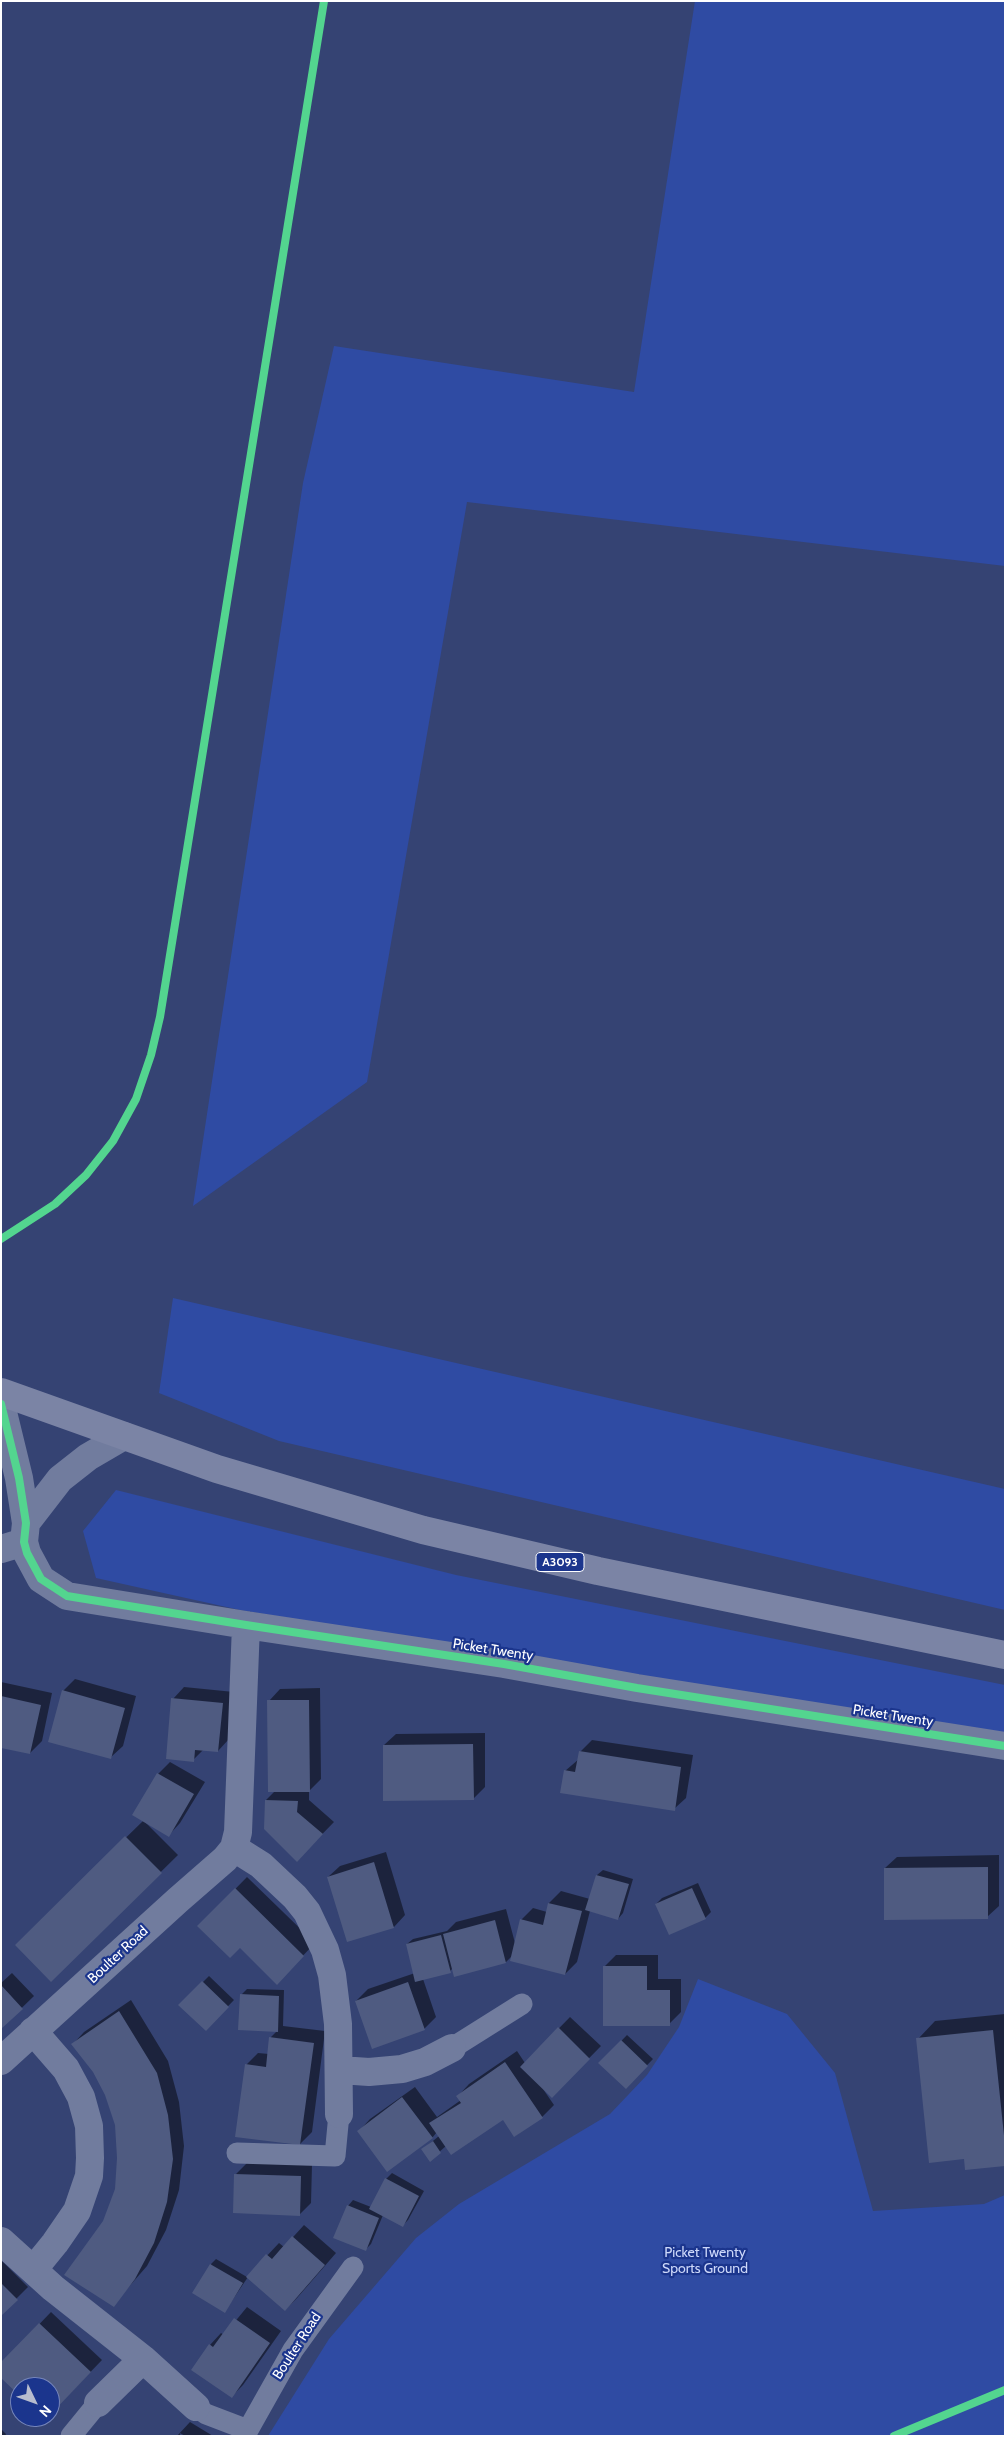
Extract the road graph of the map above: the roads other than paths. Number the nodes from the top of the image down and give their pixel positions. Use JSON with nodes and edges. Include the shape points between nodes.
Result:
{"nodes":[{"id":1,"x":1,"y":1392,"type":"edge"},
{"id":2,"x":1,"y":1404,"type":"edge"},
{"id":3,"x":124,"y":1436,"type":"junction"},
{"id":4,"x":17,"y":1538,"type":"edge"},
{"id":5,"x":246,"y":1625,"type":"junction"},
{"id":6,"x":1005,"y":1655,"type":"edge"},
{"id":7,"x":1005,"y":1746,"type":"edge"},
{"id":8,"x":234,"y":1848,"type":"junction"},
{"id":9,"x":522,"y":2004,"type":"dead end"},
{"id":10,"x":33,"y":2031,"type":"junction"},
{"id":11,"x":452,"y":2048,"type":"joint"},
{"id":12,"x":1,"y":2061,"type":"edge"},
{"id":13,"x":340,"y":2070,"type":"junction"},
{"id":14,"x":339,"y":2114,"type":"joint"},
{"id":15,"x":237,"y":2153,"type":"dead end"},
{"id":16,"x":1,"y":2241,"type":"edge"},
{"id":17,"x":353,"y":2267,"type":"dead end"},
{"id":18,"x":33,"y":2270,"type":"junction"},
{"id":19,"x":143,"y":2359,"type":"junction"},
{"id":20,"x":98,"y":2403,"type":"joint"},
{"id":21,"x":196,"y":2407,"type":"joint"},
{"id":22,"x":246,"y":2433,"type":"edge"},
{"id":23,"x":71,"y":2436,"type":"edge"}],
"edges":[{"from":1,"to":3,"type":"main road","number":"A3093"},
{"from":2,"to":4,"type":"street","name":"Picket Twenty","via":[[19,1478]]},
{"from":3,"to":4,"type":"street","via":[[88,1457],[60,1479]]},
{"from":3,"to":6,"type":"main road","number":"A3093","via":[[293,1493],[423,1530],[598,1571]]},
{"from":4,"to":5,"type":"street","name":"Picket Twenty","via":[[41,1579],[67,1596]]},
{"from":5,"to":7,"type":"street","name":"Picket Twenty"},
{"from":5,"to":8,"type":"street","via":[[238,1832]]},
{"from":8,"to":10,"type":"street","name":"Boulter Road"},
{"from":8,"to":13,"type":"street","via":[[284,1885],[316,1930],[332,1975]]},
{"from":9,"to":11,"type":"lane"},
{"from":10,"to":12,"type":"street","name":"Boulter Road"},
{"from":10,"to":18,"type":"street","via":[[66,2069],[81,2097],[89,2126],[90,2158],[89,2176],[77,2211]]},
{"from":11,"to":13,"type":"street","via":[[402,2069]]},
{"from":13,"to":14,"type":"street"},
{"from":14,"to":15,"type":"lane","via":[[335,2156]]},
{"from":16,"to":18,"type":"street","name":"Boulter Road"},
{"from":17,"to":22,"type":"lane","name":"Boulter Road","via":[[293,2350]]},
{"from":18,"to":19,"type":"street","name":"Boulter Road"},
{"from":19,"to":20,"type":"street"},
{"from":19,"to":21,"type":"street","name":"Boulter Road"},
{"from":20,"to":23,"type":"lane"},
{"from":21,"to":22,"type":"lane","name":"Boulter Road"}]}
